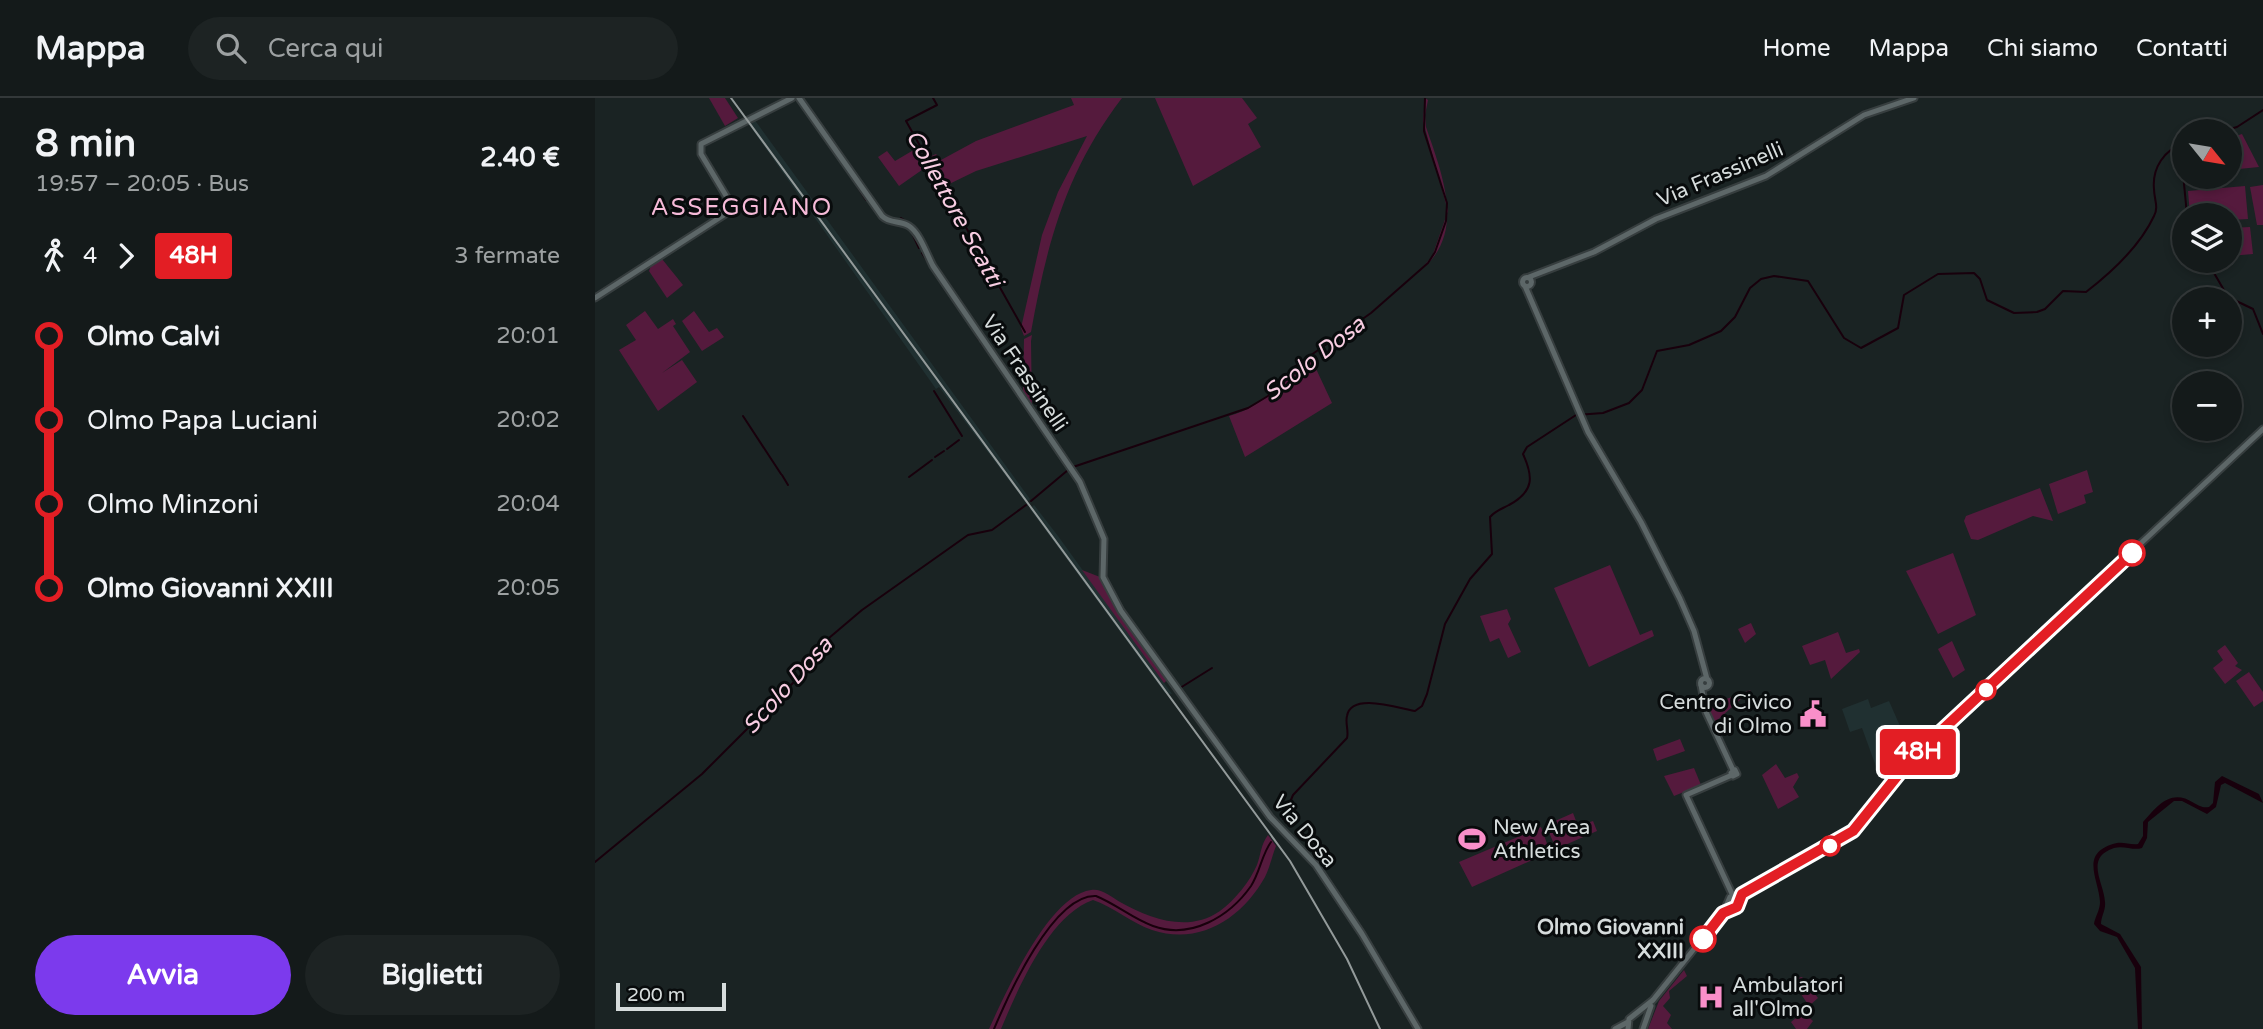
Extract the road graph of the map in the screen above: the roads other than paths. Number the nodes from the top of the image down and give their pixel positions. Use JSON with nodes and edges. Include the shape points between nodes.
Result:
{"nodes":[{"id":1,"x":792,"y":98,"type":"edge"},
{"id":2,"x":799,"y":98,"type":"edge"},
{"id":3,"x":1914,"y":98,"type":"edge"},
{"id":4,"x":595,"y":298,"type":"edge"},
{"id":5,"x":2263,"y":429,"type":"edge"},
{"id":6,"x":1181,"y":695,"type":"joint"},
{"id":7,"x":1732,"y":900,"type":"junction"},
{"id":8,"x":1653,"y":1000,"type":"junction"},
{"id":9,"x":1636,"y":1017,"type":"junction"},
{"id":10,"x":1628,"y":1021,"type":"junction"},
{"id":11,"x":1643,"y":1026,"type":"edge"},
{"id":12,"x":1418,"y":1029,"type":"edge"},
{"id":13,"x":1615,"y":1029,"type":"edge"},
{"id":14,"x":1625,"y":1029,"type":"edge"}],
"edges":[{"from":1,"to":4,"type":"street","via":[[701,144],[701,154],[727,197],[728,207]]},
{"from":2,"to":6,"type":"street","name":"Via Frassinelli","via":[[882,216],[913,230],[1072,470],[1104,539],[1102,573],[1107,587]]},
{"from":3,"to":7,"type":"street","name":"Via Frassinelli","via":[[1864,114],[1766,176],[1656,219],[1594,252],[1536,275],[1529,283],[1529,295],[1581,418],[1654,546],[1694,631],[1703,670],[1701,696],[1732,771],[1686,796]]},
{"from":5,"to":7,"type":"street","via":[[1920,750],[1860,824],[1837,842]]},
{"from":6,"to":12,"type":"street","name":"Via Dosa","via":[[1270,817],[1316,865]]},
{"from":7,"to":8,"type":"street"},
{"from":8,"to":9,"type":"street"},
{"from":8,"to":11,"type":"street"},
{"from":9,"to":10,"type":"street"},
{"from":9,"to":11,"type":"street"},
{"from":10,"to":13,"type":"street"},
{"from":10,"to":14,"type":"street"}]}
